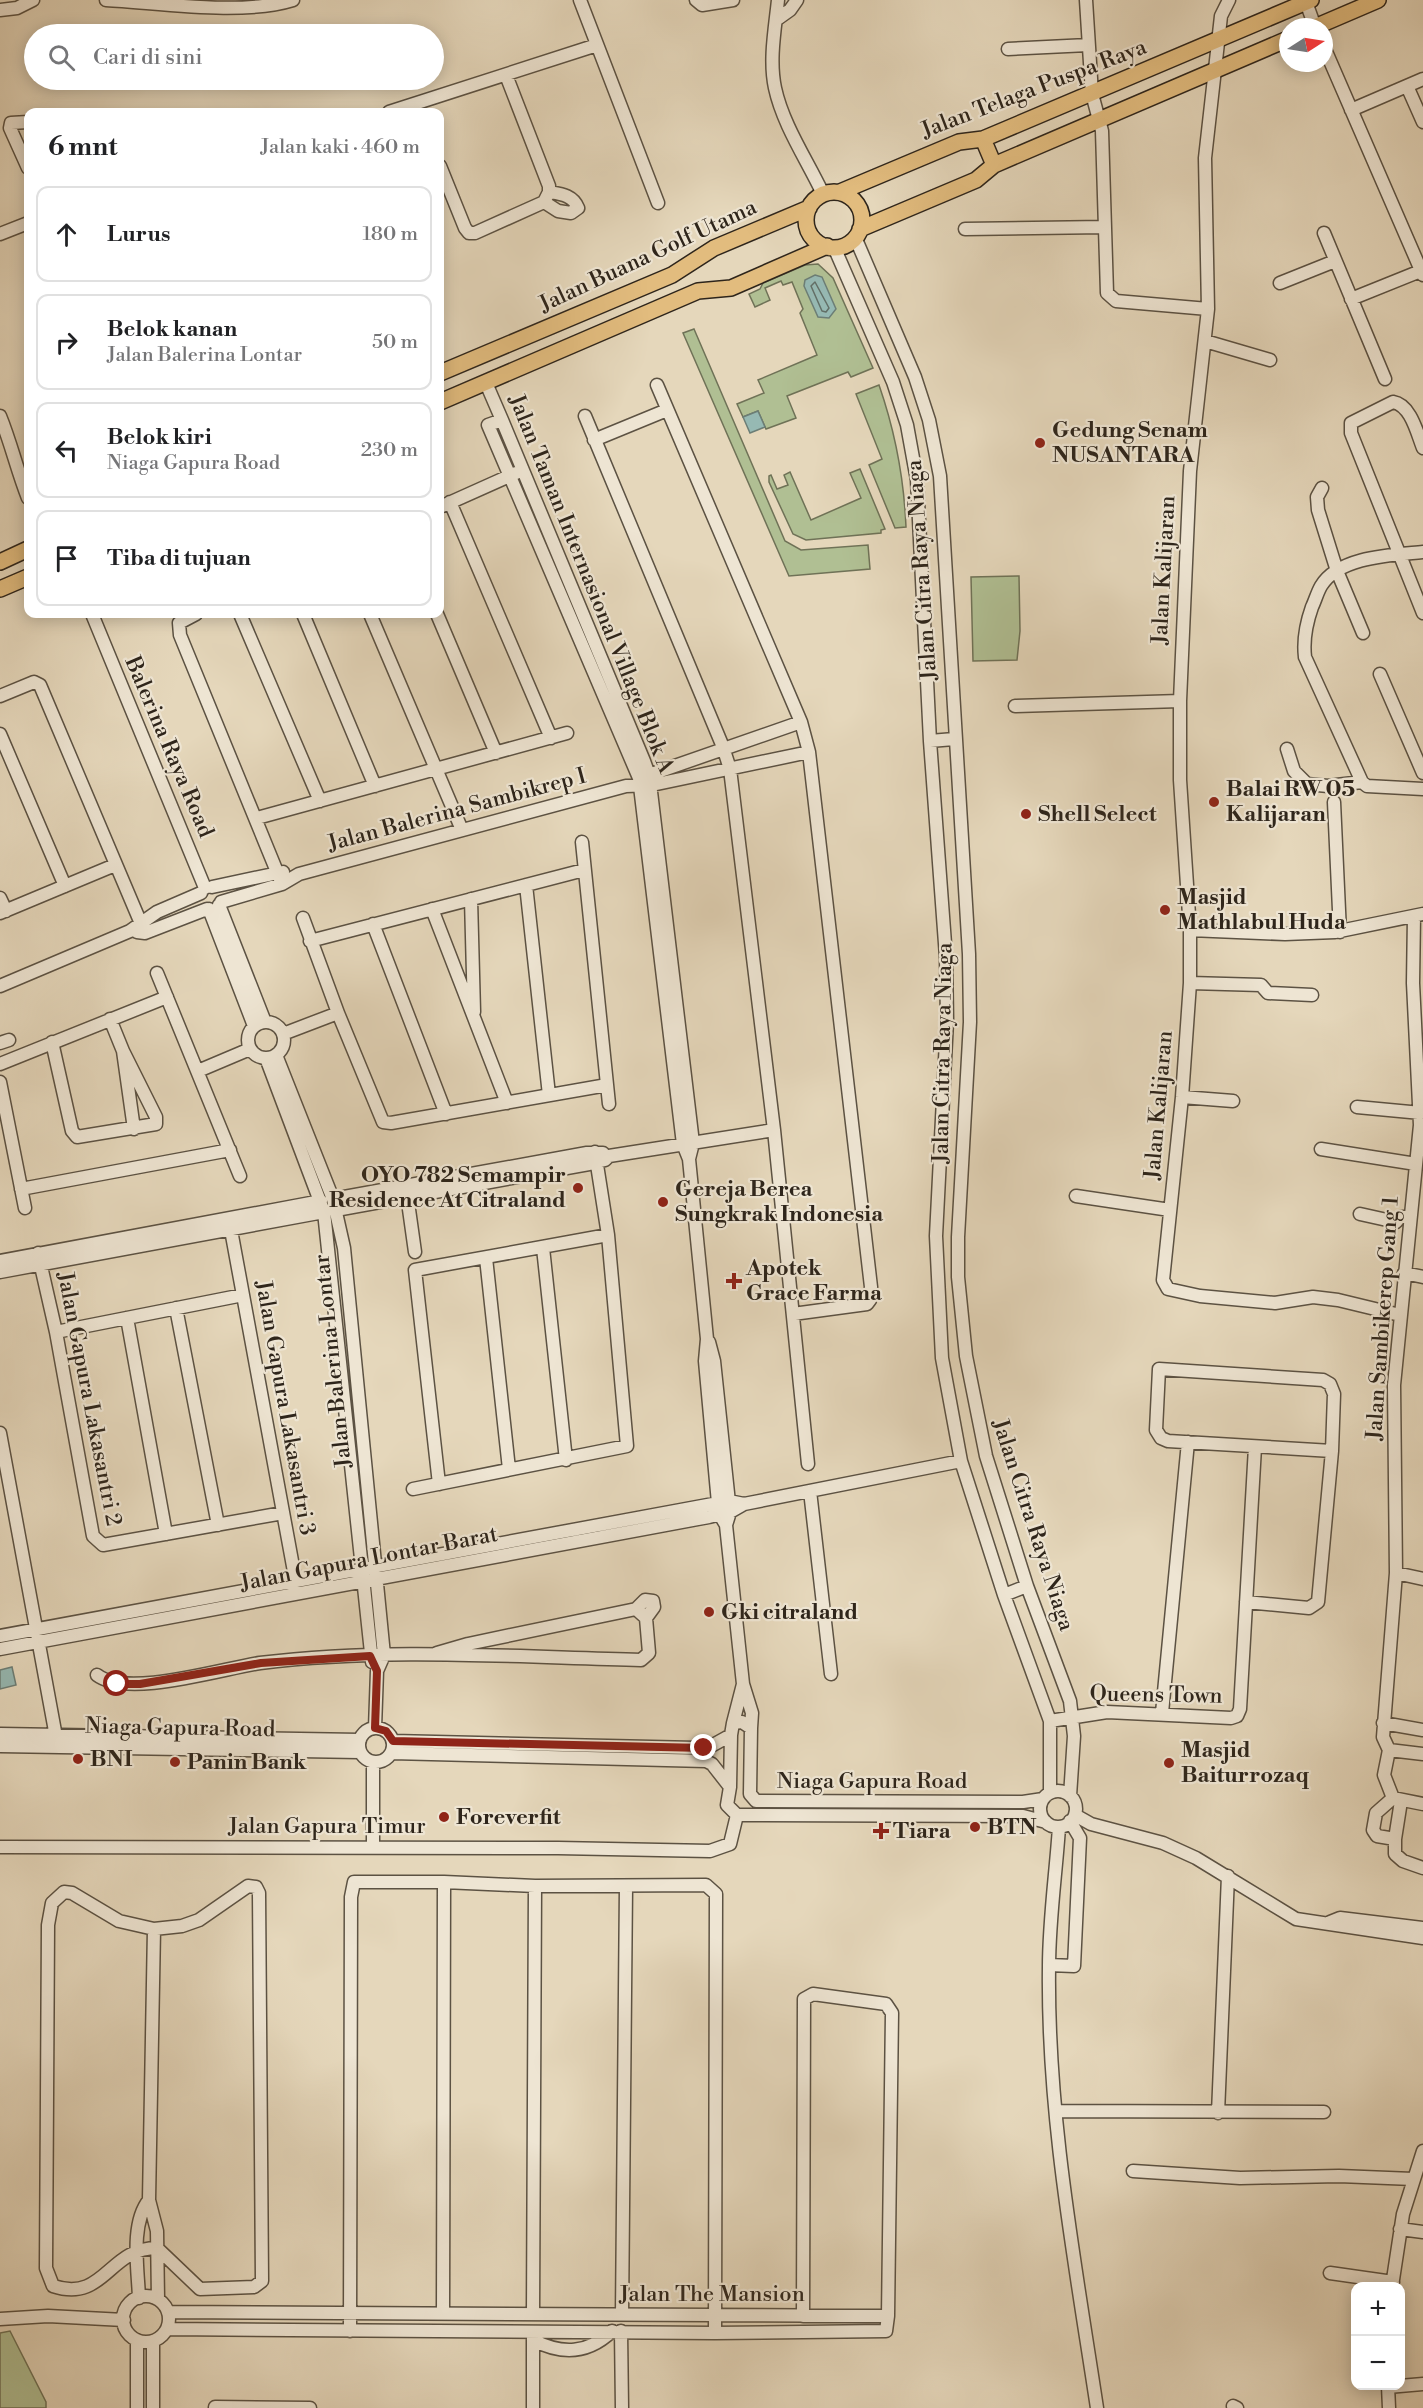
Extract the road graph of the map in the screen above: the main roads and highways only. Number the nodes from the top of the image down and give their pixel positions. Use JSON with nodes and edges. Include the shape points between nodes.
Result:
{"nodes":[{"id":1,"x":1378,"y":0,"type":"edge"},
{"id":2,"x":1308,"y":1,"type":"edge"},
{"id":3,"x":1333,"y":19,"type":"edge"},
{"id":4,"x":1279,"y":43,"type":"edge"},
{"id":5,"x":983,"y":139,"type":"junction"},
{"id":6,"x":994,"y":165,"type":"junction"},
{"id":7,"x":840,"y":192,"type":"junction"},
{"id":8,"x":809,"y":208,"type":"junction"},
{"id":9,"x":858,"y":233,"type":"junction"},
{"id":10,"x":831,"y":247,"type":"junction"},
{"id":11,"x":687,"y":267,"type":"junction"},
{"id":12,"x":698,"y":291,"type":"junction"},
{"id":13,"x":444,"y":372,"type":"edge"},
{"id":14,"x":444,"y":400,"type":"edge"},
{"id":15,"x":24,"y":551,"type":"edge"},
{"id":16,"x":0,"y":562,"type":"edge"},
{"id":17,"x":24,"y":579,"type":"edge"},
{"id":18,"x":0,"y":589,"type":"edge"}],
"edges":[{"from":1,"to":3,"type":"main road"},
{"from":2,"to":5,"type":"main road","name":"Jalan Telaga Puspa Raya"},
{"from":4,"to":6,"type":"main road"},
{"from":5,"to":6,"type":"main road"},
{"from":5,"to":7,"type":"main road","name":"Jalan Telaga Puspa Raya","via":[[959,142]]},
{"from":6,"to":9,"type":"main road","via":[[976,180]]},
{"from":7,"to":8,"type":"main road","via":[[824,194]]},
{"from":7,"to":9,"type":"main road","via":[[858,206]]},
{"from":8,"to":10,"type":"main road","via":[[809,231],[813,238]]},
{"from":8,"to":11,"type":"main road","name":"Jalan Buana Golf Utama","via":[[714,248]]},
{"from":9,"to":10,"type":"main road","via":[[842,246]]},
{"from":10,"to":12,"type":"main road","via":[[731,288]]},
{"from":11,"to":12,"type":"main road"},
{"from":11,"to":13,"type":"main road","name":"Jalan Buana Golf Utama"},
{"from":12,"to":14,"type":"main road"},
{"from":15,"to":16,"type":"main road"},
{"from":17,"to":18,"type":"main road"}]}
